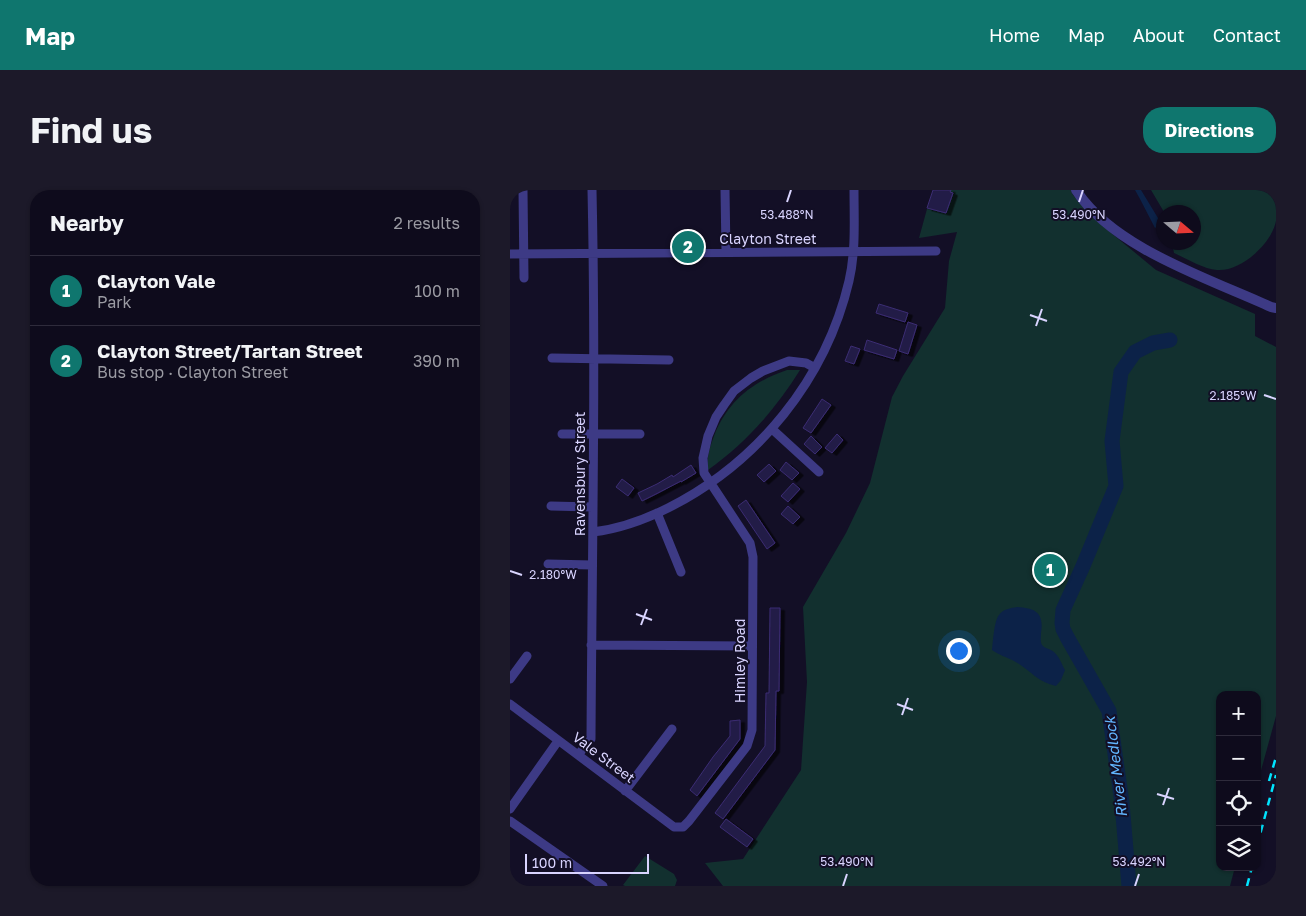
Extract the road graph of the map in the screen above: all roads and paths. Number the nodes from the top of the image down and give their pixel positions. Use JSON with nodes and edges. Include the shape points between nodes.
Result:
{"nodes":[{"id":1,"x":523,"y":190,"type":"edge"},
{"id":2,"x":592,"y":190,"type":"edge"},
{"id":3,"x":725,"y":190,"type":"edge"},
{"id":4,"x":854,"y":190,"type":"edge"},
{"id":5,"x":1076,"y":190,"type":"edge"},
{"id":6,"x":854,"y":251,"type":"junction"},
{"id":7,"x":936,"y":251,"type":"dead end"},
{"id":8,"x":726,"y":252,"type":"junction"},
{"id":9,"x":593,"y":253,"type":"junction"},
{"id":10,"x":510,"y":254,"type":"edge"},
{"id":11,"x":524,"y":254,"type":"junction"},
{"id":12,"x":524,"y":278,"type":"dead end"},
{"id":13,"x":1276,"y":307,"type":"edge"},
{"id":14,"x":552,"y":358,"type":"dead end"},
{"id":15,"x":594,"y":359,"type":"junction"},
{"id":16,"x":669,"y":360,"type":"dead end"},
{"id":17,"x":815,"y":368,"type":"junction"},
{"id":18,"x":772,"y":429,"type":"junction"},
{"id":19,"x":594,"y":433,"type":"junction"},
{"id":20,"x":562,"y":434,"type":"dead end"},
{"id":21,"x":640,"y":434,"type":"dead end"},
{"id":22,"x":819,"y":472,"type":"dead end"},
{"id":23,"x":710,"y":484,"type":"junction"},
{"id":24,"x":551,"y":506,"type":"dead end"},
{"id":25,"x":593,"y":507,"type":"junction"},
{"id":26,"x":657,"y":513,"type":"junction"},
{"id":27,"x":593,"y":532,"type":"junction"},
{"id":28,"x":548,"y":564,"type":"dead end"},
{"id":29,"x":592,"y":565,"type":"junction"},
{"id":30,"x":681,"y":572,"type":"dead end"},
{"id":31,"x":591,"y":645,"type":"junction"},
{"id":32,"x":752,"y":646,"type":"junction"},
{"id":33,"x":527,"y":656,"type":"dead end"},
{"id":34,"x":510,"y":679,"type":"edge"},
{"id":35,"x":510,"y":704,"type":"edge"},
{"id":36,"x":672,"y":729,"type":"dead end"},
{"id":37,"x":558,"y":741,"type":"junction"},
{"id":38,"x":578,"y":755,"type":"junction"},
{"id":39,"x":626,"y":791,"type":"junction"},
{"id":40,"x":510,"y":809,"type":"edge"},
{"id":41,"x":510,"y":821,"type":"edge"},
{"id":42,"x":683,"y":827,"type":"joint"},
{"id":43,"x":602,"y":886,"type":"edge"}],
"edges":[{"from":1,"to":11,"type":"street"},
{"from":2,"to":9,"type":"street","name":"Ravensbury Street"},
{"from":3,"to":8,"type":"street"},
{"from":4,"to":6,"type":"street"},
{"from":5,"to":13,"type":"street","via":[[1102,219],[1139,246],[1193,273]]},
{"from":6,"to":7,"type":"street","name":"Clayton Street"},
{"from":6,"to":8,"type":"street","name":"Clayton Street"},
{"from":6,"to":17,"type":"street","via":[[839,314]]},
{"from":8,"to":9,"type":"street","name":"Clayton Street"},
{"from":9,"to":11,"type":"street","name":"Clayton Street"},
{"from":9,"to":15,"type":"street","name":"Ravensbury Street"},
{"from":10,"to":11,"type":"street","name":"Clayton Street"},
{"from":11,"to":12,"type":"street"},
{"from":14,"to":15,"type":"street"},
{"from":15,"to":16,"type":"street"},
{"from":15,"to":19,"type":"street","name":"Ravensbury Street"},
{"from":17,"to":18,"type":"street"},
{"from":17,"to":23,"type":"street","name":"Himley Road","via":[[789,361],[751,378],[734,391],[716,417],[704,448],[704,473]]},
{"from":18,"to":22,"type":"street"},
{"from":18,"to":23,"type":"street"},
{"from":19,"to":20,"type":"street"},
{"from":19,"to":21,"type":"street"},
{"from":19,"to":25,"type":"street","name":"Ravensbury Street"},
{"from":23,"to":26,"type":"street"},
{"from":23,"to":32,"type":"street","name":"Himley Road","via":[[752,550]]},
{"from":24,"to":25,"type":"street"},
{"from":25,"to":27,"type":"street","name":"Ravensbury Street"},
{"from":26,"to":27,"type":"street","via":[[616,528]]},
{"from":26,"to":30,"type":"street"},
{"from":27,"to":29,"type":"street","name":"Ravensbury Street"},
{"from":28,"to":29,"type":"street"},
{"from":29,"to":31,"type":"street","name":"Ravensbury Street"},
{"from":31,"to":32,"type":"street"},
{"from":31,"to":38,"type":"street","name":"Ravensbury Street","via":[[591,739]]},
{"from":32,"to":42,"type":"street","name":"Himley Road","via":[[751,736],[744,750]]},
{"from":33,"to":34,"type":"street"},
{"from":35,"to":37,"type":"street","name":"Vale Street"},
{"from":36,"to":39,"type":"street"},
{"from":37,"to":38,"type":"street","name":"Vale Street"},
{"from":37,"to":40,"type":"street"},
{"from":38,"to":39,"type":"street","name":"Vale Street"},
{"from":39,"to":42,"type":"street","name":"Vale Street","via":[[674,827]]},
{"from":41,"to":43,"type":"street"}]}
